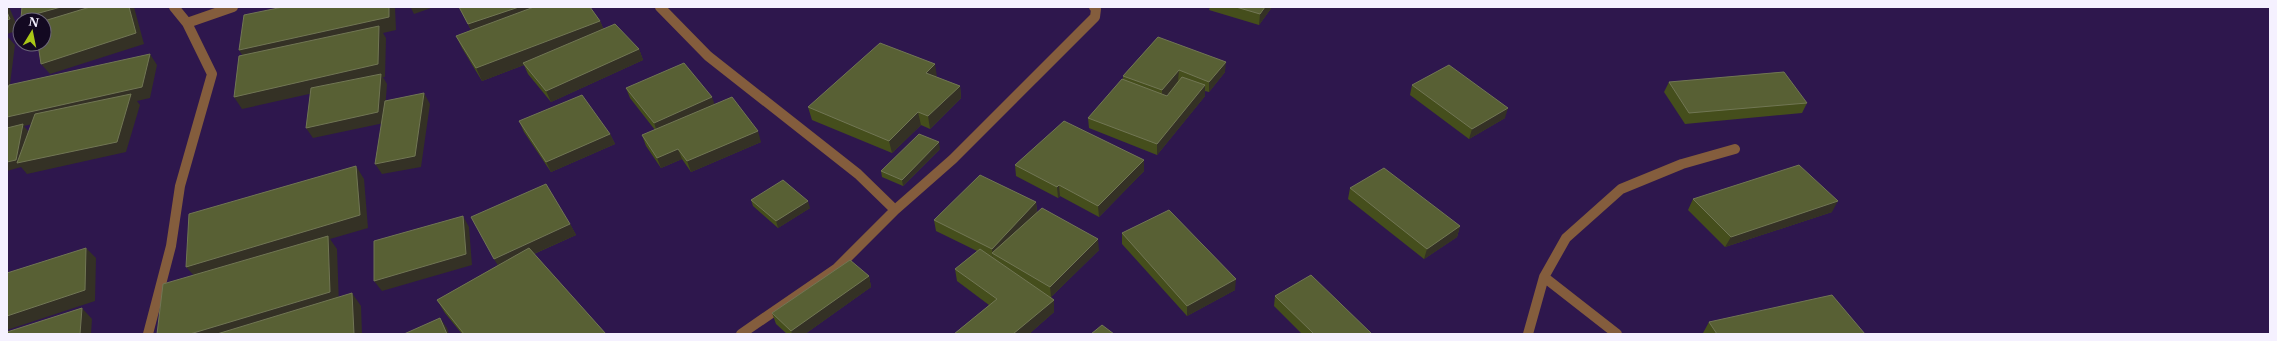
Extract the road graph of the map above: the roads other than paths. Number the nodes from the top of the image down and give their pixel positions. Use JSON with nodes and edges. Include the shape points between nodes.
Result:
{"nodes":[{"id":1,"x":174,"y":7,"type":"edge"},
{"id":2,"x":233,"y":7,"type":"edge"},
{"id":3,"x":660,"y":7,"type":"edge"},
{"id":4,"x":1094,"y":7,"type":"edge"},
{"id":5,"x":187,"y":23,"type":"junction"},
{"id":6,"x":1736,"y":149,"type":"dead end"},
{"id":7,"x":895,"y":210,"type":"junction"},
{"id":8,"x":1544,"y":277,"type":"junction"},
{"id":9,"x":148,"y":334,"type":"edge"},
{"id":10,"x":741,"y":334,"type":"edge"},
{"id":11,"x":1528,"y":334,"type":"edge"},
{"id":12,"x":1617,"y":334,"type":"edge"}],
"edges":[{"from":1,"to":5,"type":"street"},
{"from":2,"to":5,"type":"street"},
{"from":3,"to":7,"type":"street","via":[[708,56],[858,174]]},
{"from":4,"to":7,"type":"street","via":[[1095,17],[953,159]]},
{"from":5,"to":9,"type":"street","via":[[212,74],[180,186],[171,246]]},
{"from":6,"to":8,"type":"street","via":[[1682,164],[1621,189],[1566,238]]},
{"from":7,"to":10,"type":"street","via":[[837,268]]},
{"from":8,"to":11,"type":"street"},
{"from":8,"to":12,"type":"street"}]}
